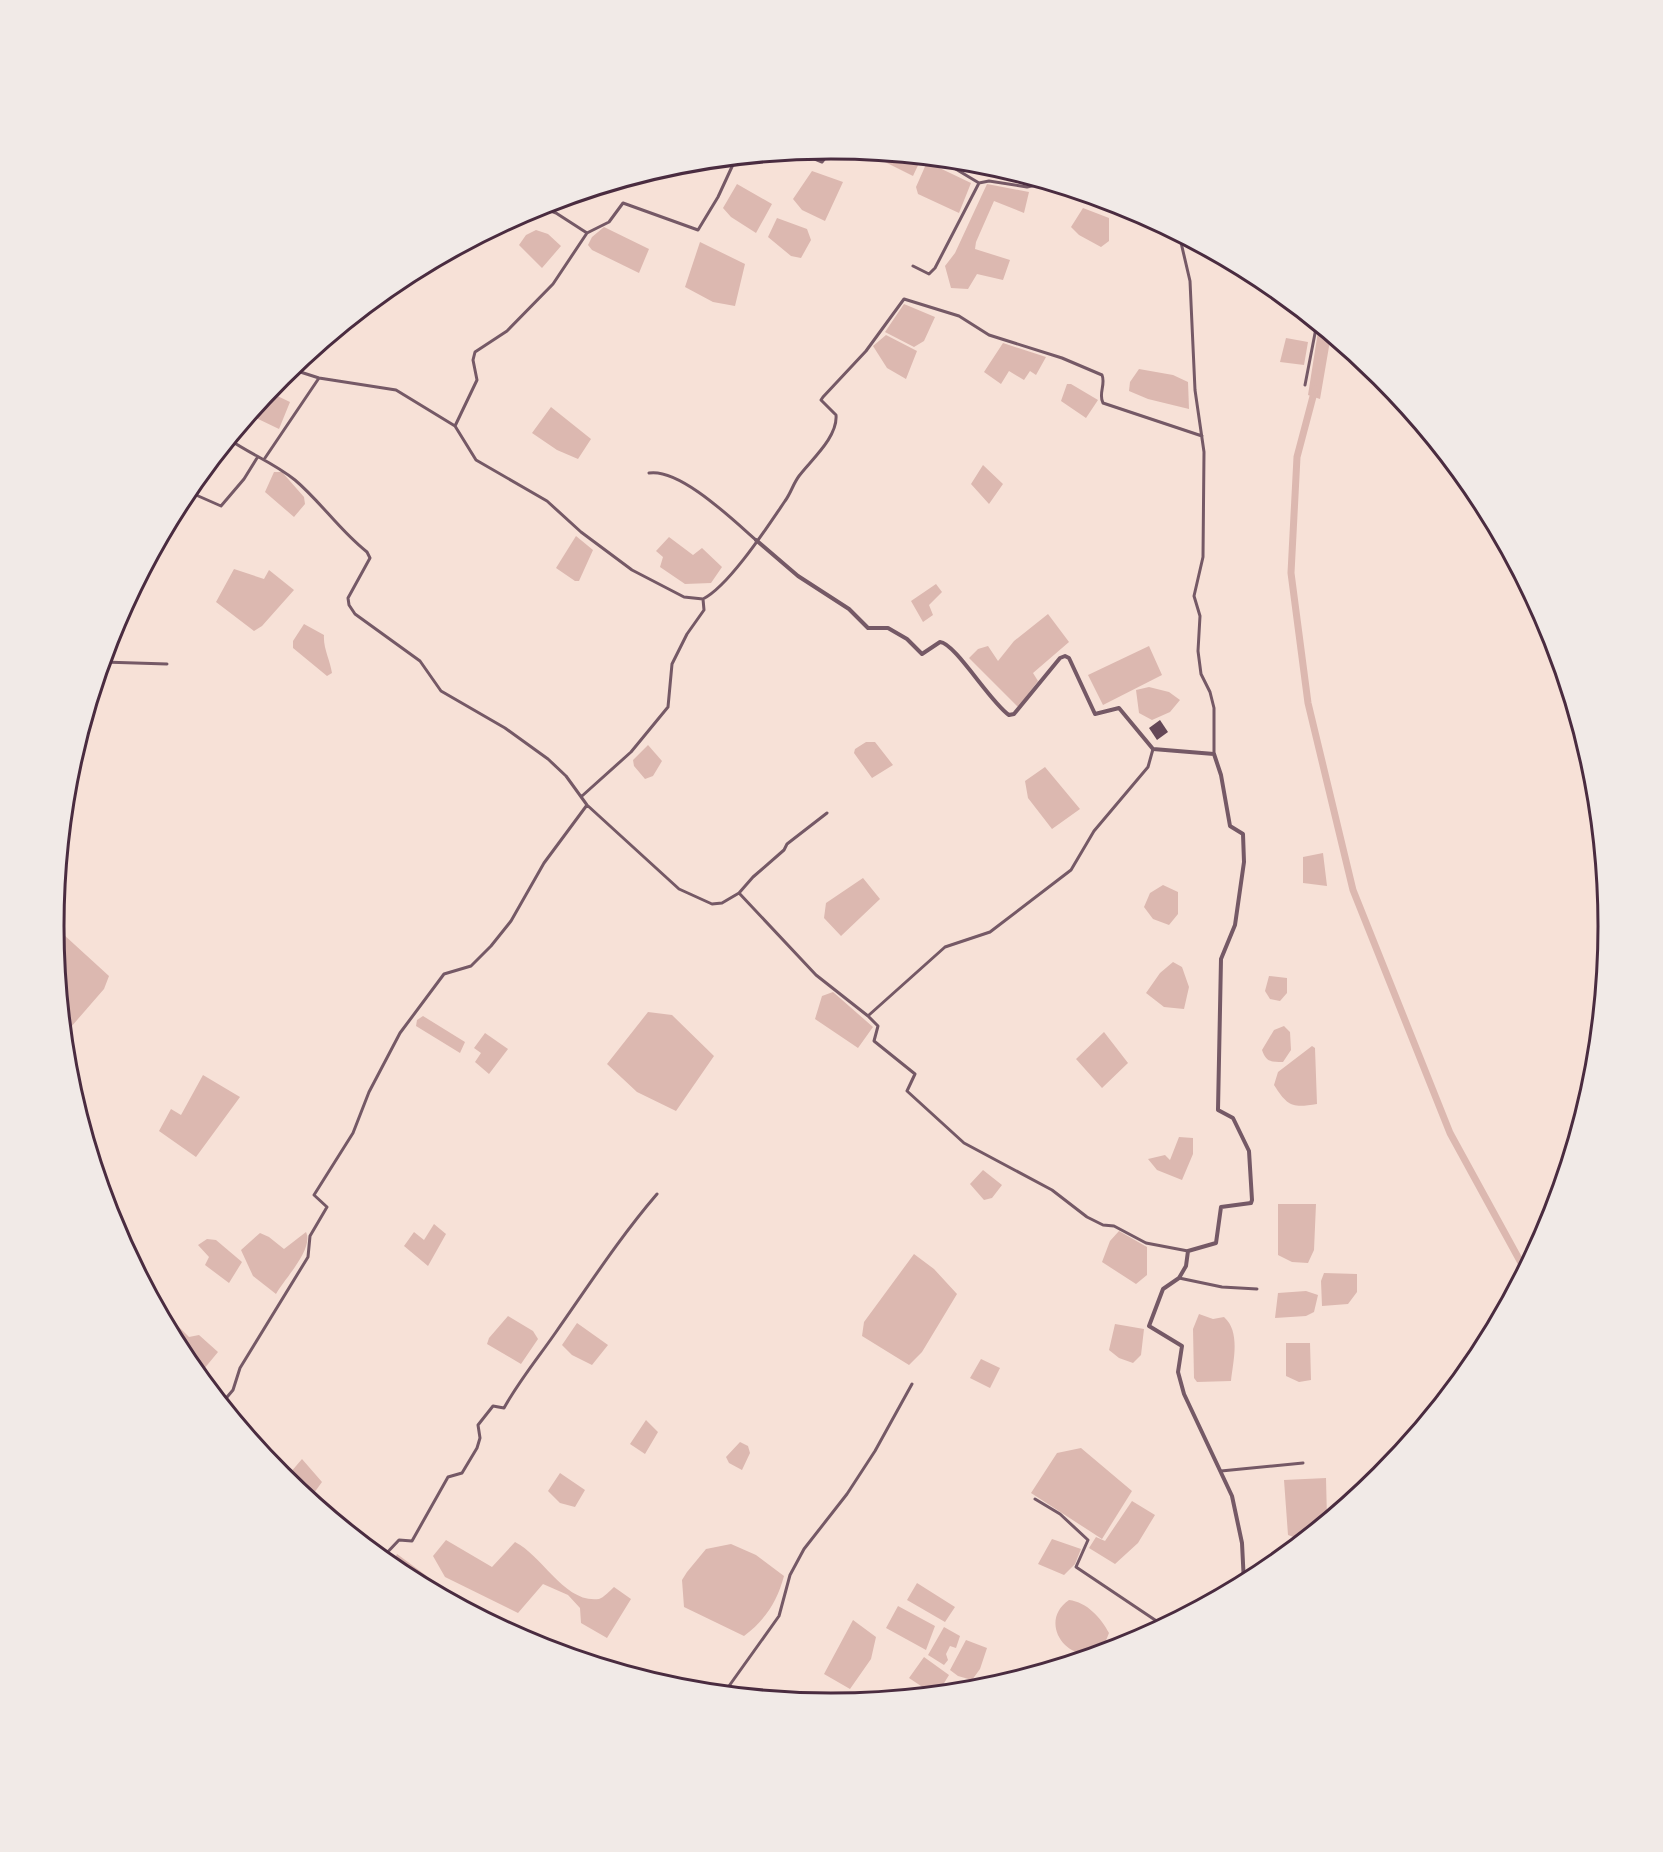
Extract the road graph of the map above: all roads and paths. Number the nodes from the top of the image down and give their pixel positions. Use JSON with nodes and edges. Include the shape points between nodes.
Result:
{"nodes":[{"id":1,"x":732,"y":166,"type":"edge"},
{"id":2,"x":958,"y":170,"type":"edge"},
{"id":3,"x":979,"y":183,"type":"junction"},
{"id":4,"x":1033,"y":186,"type":"edge"},
{"id":5,"x":553,"y":212,"type":"edge"},
{"id":6,"x":587,"y":233,"type":"junction"},
{"id":7,"x":1181,"y":244,"type":"edge"},
{"id":8,"x":913,"y":266,"type":"dead end"},
{"id":9,"x":1315,"y":331,"type":"edge"},
{"id":10,"x":301,"y":372,"type":"edge"},
{"id":11,"x":319,"y":378,"type":"junction"},
{"id":12,"x":1305,"y":385,"type":"dead end"},
{"id":13,"x":455,"y":426,"type":"junction"},
{"id":14,"x":1202,"y":436,"type":"junction"},
{"id":15,"x":236,"y":444,"type":"edge"},
{"id":16,"x":257,"y":458,"type":"junction"},
{"id":17,"x":264,"y":459,"type":"junction"},
{"id":18,"x":649,"y":473,"type":"dead end"},
{"id":19,"x":197,"y":496,"type":"edge"},
{"id":20,"x":756,"y":540,"type":"junction"},
{"id":21,"x":703,"y":599,"type":"junction"},
{"id":22,"x":111,"y":662,"type":"edge"},
{"id":23,"x":167,"y":664,"type":"dead end"},
{"id":24,"x":1153,"y":749,"type":"junction"},
{"id":25,"x":1214,"y":754,"type":"junction"},
{"id":26,"x":582,"y":796,"type":"junction"},
{"id":27,"x":587,"y":805,"type":"junction"},
{"id":28,"x":828,"y":813,"type":"dead end"},
{"id":29,"x":739,"y":893,"type":"junction"},
{"id":30,"x":868,"y":1016,"type":"junction"},
{"id":31,"x":657,"y":1194,"type":"dead end"},
{"id":32,"x":1188,"y":1251,"type":"junction"},
{"id":33,"x":1179,"y":1278,"type":"junction"},
{"id":34,"x":1257,"y":1289,"type":"dead end"},
{"id":35,"x":912,"y":1384,"type":"dead end"},
{"id":36,"x":227,"y":1397,"type":"edge"},
{"id":37,"x":1303,"y":1463,"type":"dead end"},
{"id":38,"x":1221,"y":1471,"type":"junction"},
{"id":39,"x":1035,"y":1499,"type":"dead end"},
{"id":40,"x":388,"y":1552,"type":"edge"},
{"id":41,"x":1243,"y":1573,"type":"edge"},
{"id":42,"x":1156,"y":1621,"type":"edge"},
{"id":43,"x":729,"y":1686,"type":"edge"}],
"edges":[{"from":1,"to":6,"type":"street","via":[[698,231],[623,203],[609,222]]},
{"from":2,"to":3,"type":"street"},
{"from":3,"to":4,"type":"street"},
{"from":3,"to":8,"type":"street","via":[[935,268],[929,274]]},
{"from":5,"to":6,"type":"street"},
{"from":6,"to":13,"type":"street","via":[[553,284],[507,331],[475,352],[477,380]]},
{"from":7,"to":14,"type":"street","via":[[1190,280],[1192,347]]},
{"from":9,"to":12,"type":"street"},
{"from":10,"to":11,"type":"street"},
{"from":11,"to":13,"type":"street","via":[[396,390]]},
{"from":11,"to":17,"type":"street"},
{"from":13,"to":21,"type":"street","via":[[476,460],[547,501],[632,570],[684,597]]},
{"from":14,"to":20,"type":"street","via":[[1103,403],[1102,375],[989,335],[959,316],[904,299],[866,351],[821,400],[836,415],[837,424]]},
{"from":14,"to":25,"type":"street","via":[[1204,545],[1194,596],[1200,616],[1201,674],[1214,708]]},
{"from":15,"to":16,"type":"street"},
{"from":16,"to":17,"type":"street"},
{"from":16,"to":19,"type":"street","via":[[221,506]]},
{"from":17,"to":26,"type":"street","via":[[296,480],[367,552],[368,563],[348,598],[355,614],[420,662],[441,691],[505,728],[548,759]]},
{"from":18,"to":20,"type":"street","via":[[663,473],[692,489],[724,510]]},
{"from":20,"to":21,"type":"street","via":[[717,590]]},
{"from":20,"to":24,"type":"street","via":[[798,576],[849,609],[868,628],[888,628],[922,654],[940,642],[947,643],[987,695],[1009,715],[1014,714],[1060,658],[1069,658],[1095,714],[1119,708]]},
{"from":21,"to":26,"type":"street","via":[[704,610],[672,664],[668,707],[631,753]]},
{"from":22,"to":23,"type":"street"},
{"from":24,"to":25,"type":"street"},
{"from":24,"to":30,"type":"street","via":[[1148,767],[1094,831],[1071,870],[990,932],[945,947]]},
{"from":25,"to":32,"type":"street","via":[[1230,826],[1243,834],[1244,862],[1235,925],[1221,959],[1218,1110],[1233,1118],[1249,1151],[1252,1200],[1221,1207],[1216,1243]]},
{"from":26,"to":27,"type":"street"},
{"from":27,"to":29,"type":"street","via":[[679,889],[712,904]]},
{"from":27,"to":36,"type":"street","via":[[491,946],[471,966],[444,974],[400,1033],[352,1133],[314,1195],[327,1207],[310,1236],[308,1257],[262,1328]]},
{"from":28,"to":29,"type":"street","via":[[787,844]]},
{"from":29,"to":30,"type":"street","via":[[816,975]]},
{"from":30,"to":32,"type":"street","via":[[878,1026],[874,1041],[915,1074],[907,1091],[964,1143],[1052,1190],[1103,1225],[1114,1226],[1146,1243]]},
{"from":31,"to":40,"type":"street","via":[[622,1234],[519,1380],[504,1408],[493,1406],[476,1427],[480,1438],[477,1448],[462,1473],[448,1477],[412,1541],[399,1540]]},
{"from":32,"to":33,"type":"street"},
{"from":33,"to":34,"type":"street"},
{"from":33,"to":38,"type":"street","via":[[1163,1289],[1149,1326],[1182,1346],[1178,1372],[1184,1395]]},
{"from":35,"to":43,"type":"street","via":[[847,1494],[804,1549],[790,1575],[779,1616]]},
{"from":37,"to":38,"type":"street"},
{"from":38,"to":41,"type":"street","via":[[1232,1496]]},
{"from":39,"to":42,"type":"street","via":[[1060,1514],[1089,1540],[1076,1567]]}]}
